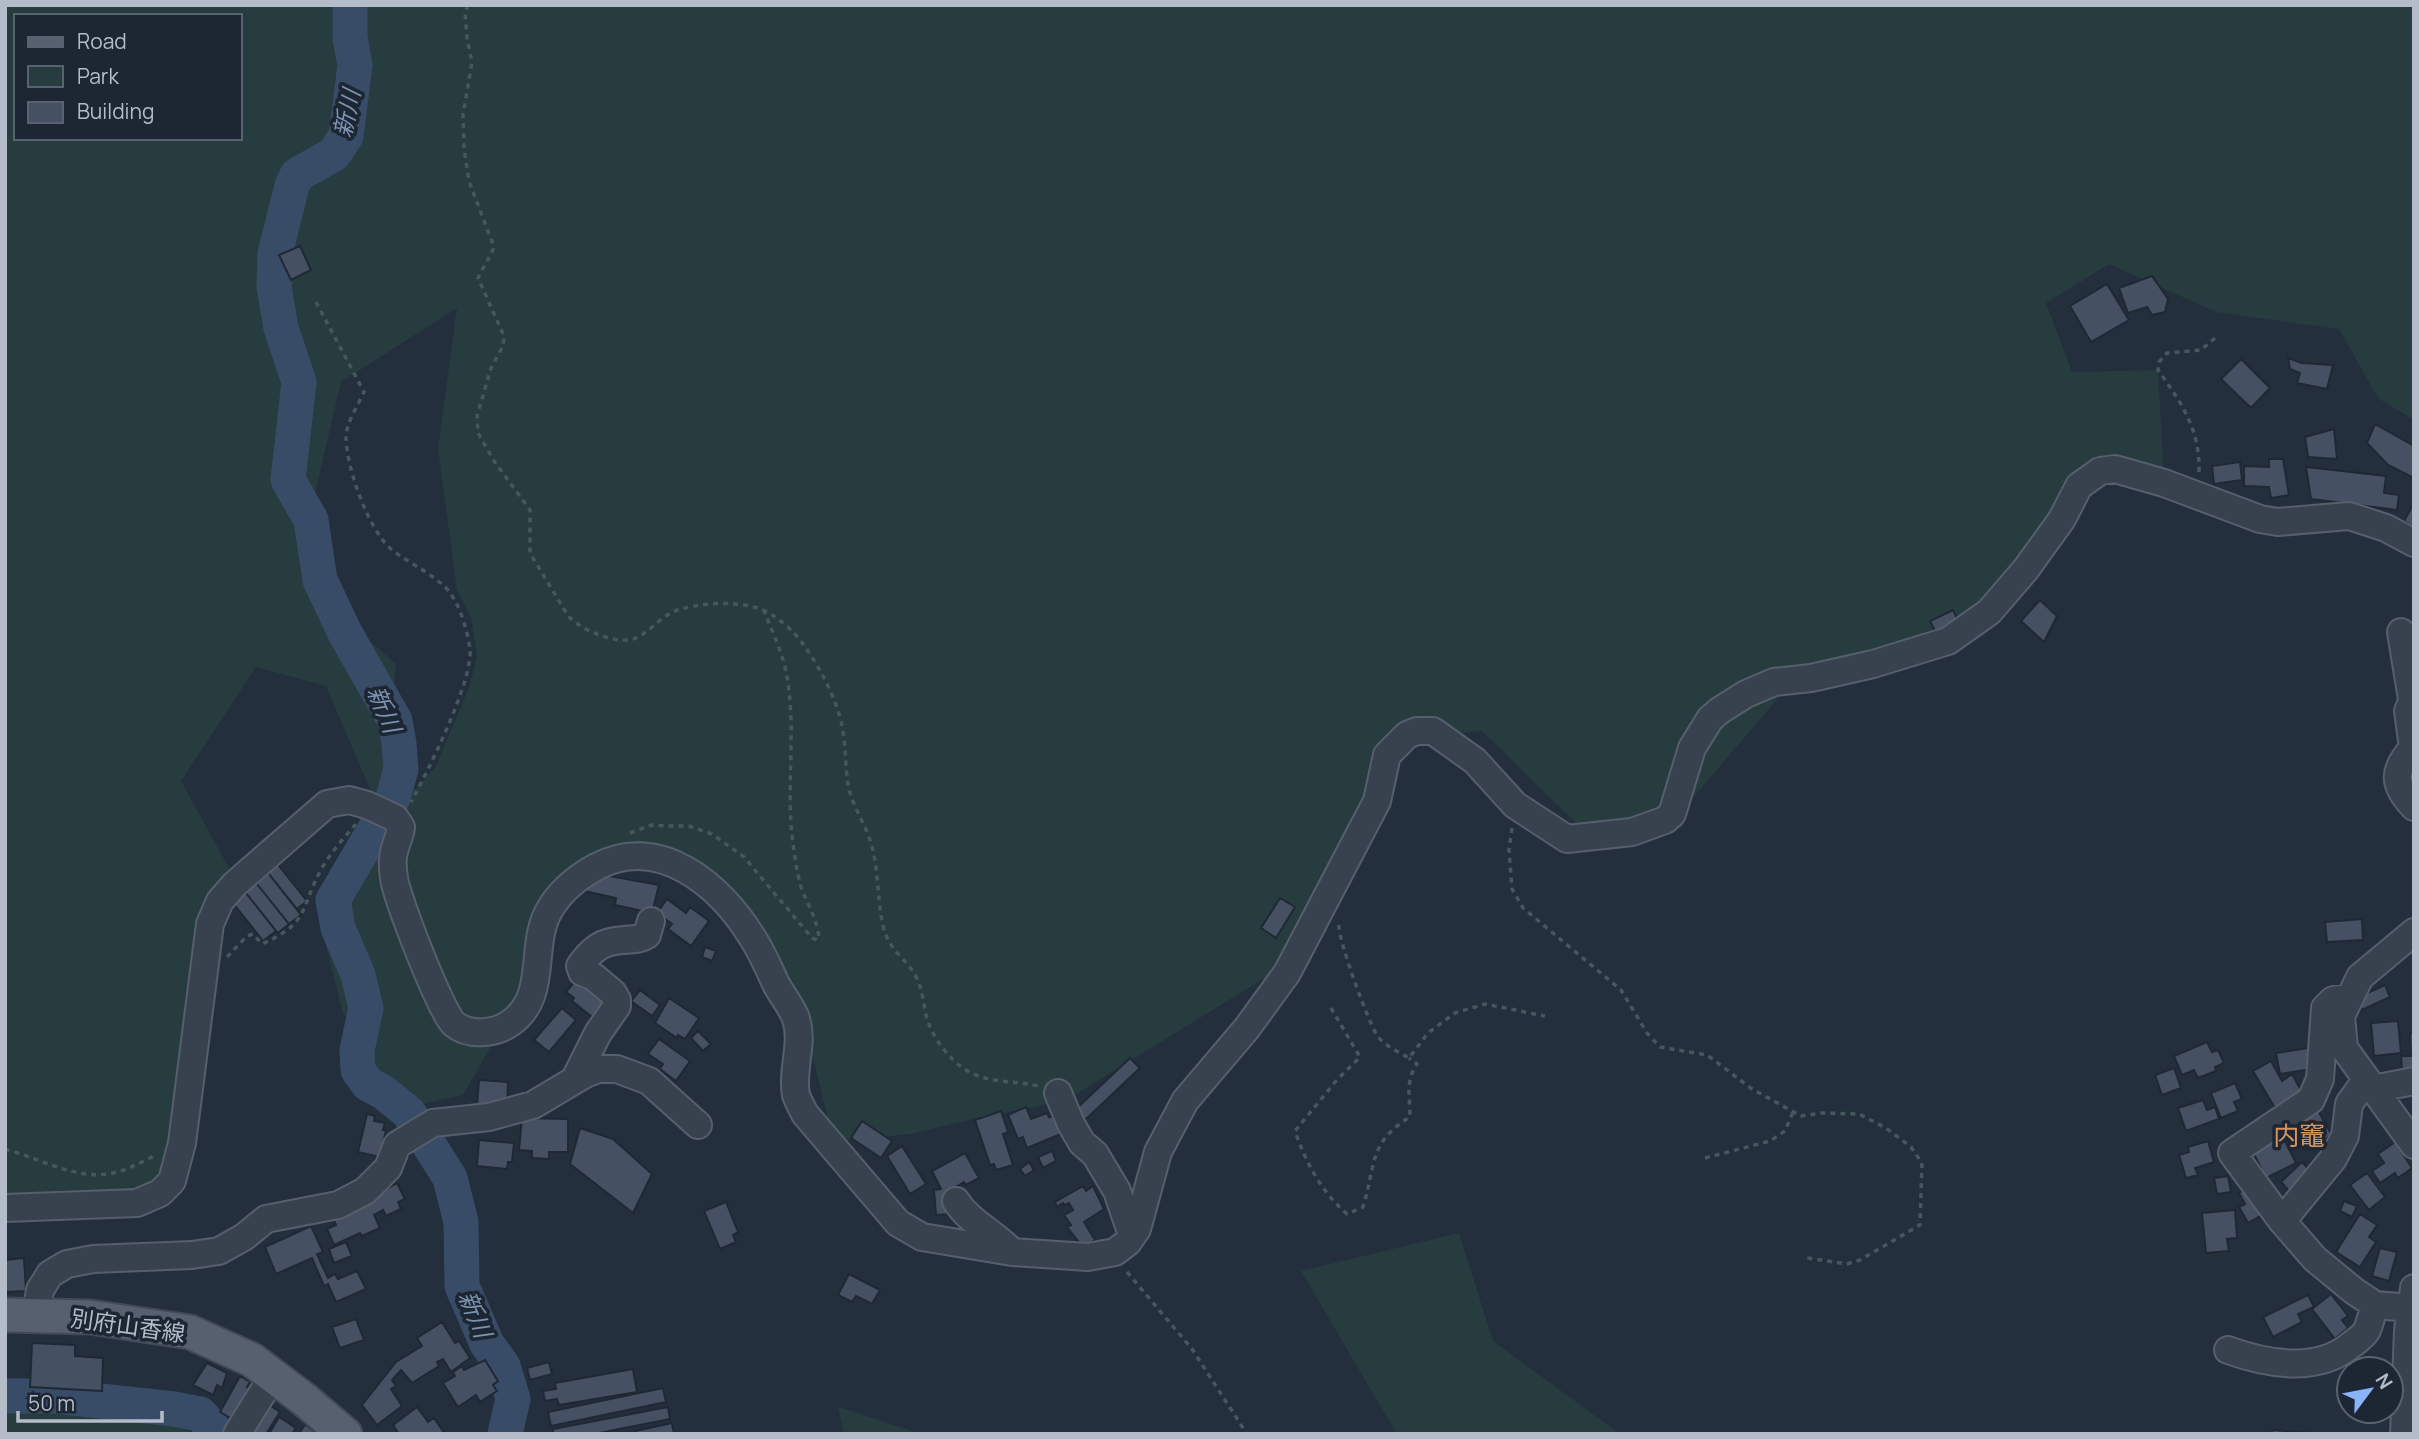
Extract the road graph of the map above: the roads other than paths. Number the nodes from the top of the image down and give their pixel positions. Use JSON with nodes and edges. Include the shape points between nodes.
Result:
{"nodes":[{"id":1,"x":2414,"y":543,"type":"edge"},
{"id":2,"x":2401,"y":632,"type":"dead end"},
{"id":3,"x":2413,"y":697,"type":"edge"},
{"id":4,"x":2414,"y":807,"type":"edge"},
{"id":5,"x":651,"y":921,"type":"dead end"},
{"id":6,"x":2414,"y":932,"type":"edge"},
{"id":7,"x":2348,"y":998,"type":"junction"},
{"id":8,"x":575,"y":1079,"type":"junction"},
{"id":9,"x":2414,"y":1081,"type":"edge"},
{"id":10,"x":2370,"y":1084,"type":"junction"},
{"id":11,"x":1058,"y":1093,"type":"road end"},
{"id":12,"x":698,"y":1125,"type":"dead end"},
{"id":13,"x":2414,"y":1145,"type":"edge"},
{"id":14,"x":956,"y":1201,"type":"dead end"},
{"id":15,"x":5,"y":1208,"type":"edge"},
{"id":16,"x":2282,"y":1221,"type":"junction"},
{"id":17,"x":1124,"y":1243,"type":"junction"},
{"id":18,"x":1012,"y":1252,"type":"junction"},
{"id":19,"x":2412,"y":1298,"type":"edge"},
{"id":20,"x":2375,"y":1305,"type":"junction"},
{"id":21,"x":21,"y":1315,"type":"edge"},
{"id":22,"x":2228,"y":1350,"type":"dead end"},
{"id":23,"x":273,"y":1376,"type":"junction"},
{"id":24,"x":237,"y":1434,"type":"edge"},
{"id":25,"x":345,"y":1434,"type":"edge"},
{"id":26,"x":2404,"y":1434,"type":"edge"}],
"edges":[{"from":1,"to":17,"type":"street","via":[[2349,516],[2278,522],[2251,517],[2164,483],[2115,469],[2100,471],[2079,486],[2062,519],[1989,612],[1948,641],[1873,664],[1774,681],[1746,694],[1710,719],[1692,748],[1672,814],[1632,832],[1567,839],[1515,805],[1475,761],[1433,731],[1407,735],[1387,755],[1377,801],[1287,973],[1185,1101],[1158,1152],[1136,1229]]},
{"from":2,"to":3,"type":"street"},
{"from":3,"to":4,"type":"street","via":[[2408,711],[2413,748],[2401,761],[2397,778],[2401,794]]},
{"from":5,"to":8,"type":"street","via":[[647,935],[599,944],[580,966],[613,993],[617,1006]]},
{"from":6,"to":7,"type":"street","via":[[2360,977]]},
{"from":7,"to":10,"type":"street","via":[[2341,1016],[2344,1048]]},
{"from":7,"to":16,"type":"street","via":[[2333,1000],[2325,1008],[2320,1079],[2311,1100],[2232,1153]]},
{"from":8,"to":12,"type":"street","via":[[598,1069],[627,1072],[649,1081]]},
{"from":8,"to":21,"type":"street","via":[[522,1109],[433,1122],[397,1145],[388,1168],[365,1191],[338,1205],[267,1219],[219,1251],[93,1259],[66,1265],[50,1274]]},
{"from":9,"to":10,"type":"street"},
{"from":10,"to":13,"type":"street"},
{"from":10,"to":16,"type":"street","via":[[2349,1104],[2345,1136],[2333,1159]]},
{"from":11,"to":17,"type":"street","via":[[1082,1143],[1095,1154],[1118,1192]]},
{"from":14,"to":18,"type":"street","via":[[967,1216]]},
{"from":15,"to":18,"type":"street","via":[[137,1203],[160,1193],[172,1181],[182,1143],[210,924],[219,901],[327,804],[349,800],[395,818],[401,827],[394,851],[394,880],[436,995],[454,1024],[476,1033],[508,1025],[524,1012],[532,998],[544,921],[571,883],[614,858],[637,855],[668,861],[702,880],[724,899],[752,937],[796,1018],[796,1097],[805,1114],[898,1223],[922,1237]]},
{"from":16,"to":20,"type":"street","via":[[2315,1259]]},
{"from":17,"to":18,"type":"street","via":[[1088,1257]]},
{"from":19,"to":20,"type":"street"},
{"from":19,"to":26,"type":"street"},
{"from":20,"to":22,"type":"street","via":[[2366,1333],[2329,1358],[2303,1364],[2255,1360]]},
{"from":21,"to":23,"type":"main road","name":"別府山香線","via":[[90,1317],[190,1332],[251,1360]]},
{"from":23,"to":24,"type":"street"},
{"from":23,"to":25,"type":"main road","name":"別府山香線"}]}
